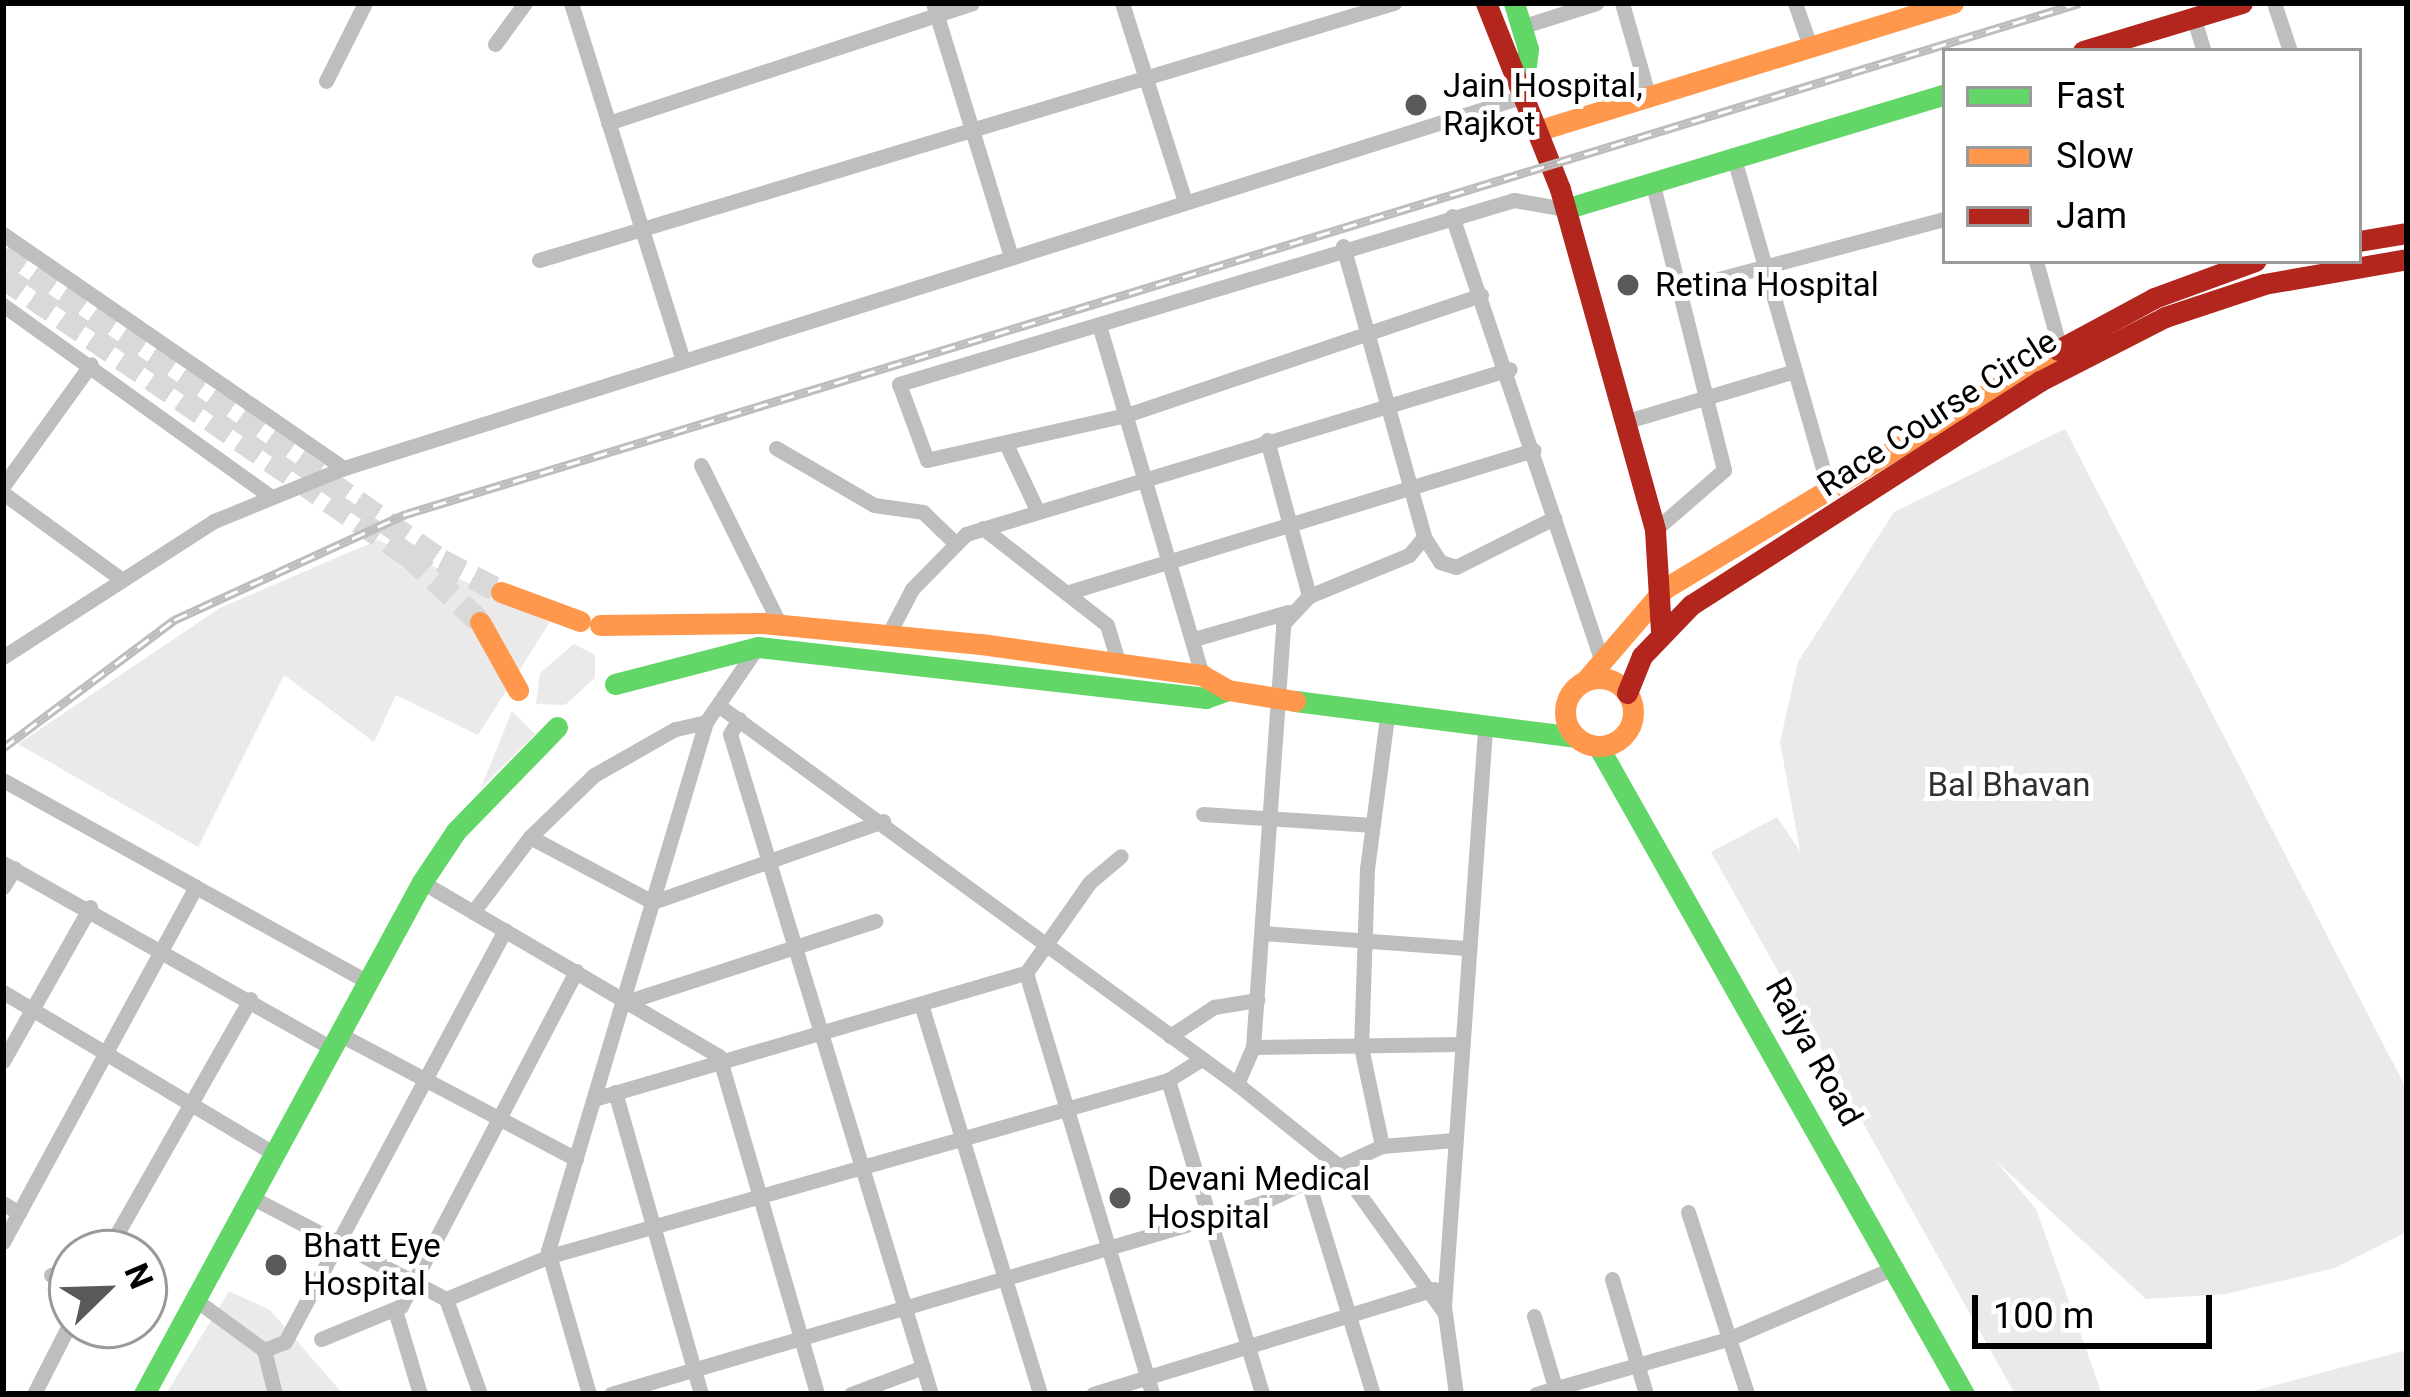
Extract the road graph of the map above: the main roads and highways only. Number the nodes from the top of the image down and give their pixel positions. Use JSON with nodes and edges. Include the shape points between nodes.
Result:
{"nodes":[{"id":1,"x":1486,"y":3,"type":"edge"},
{"id":2,"x":1514,"y":3,"type":"edge"},
{"id":3,"x":2242,"y":3,"type":"edge"},
{"id":4,"x":1949,"y":4,"type":"edge"},
{"id":5,"x":2126,"y":44,"type":"edge"},
{"id":6,"x":1526,"y":88,"type":"junction"},
{"id":7,"x":1942,"y":95,"type":"edge"},
{"id":8,"x":1540,"y":130,"type":"junction"},
{"id":9,"x":1565,"y":209,"type":"junction"},
{"id":10,"x":2407,"y":233,"type":"edge"},
{"id":11,"x":2362,"y":240,"type":"edge"},
{"id":12,"x":2407,"y":259,"type":"edge"},
{"id":13,"x":2249,"y":264,"type":"edge"},
{"id":14,"x":2062,"y":357,"type":"junction"},
{"id":15,"x":1664,"y":589,"type":"junction"},
{"id":16,"x":501,"y":592,"type":"tunnel mouth"},
{"id":17,"x":480,"y":622,"type":"tunnel mouth"},
{"id":18,"x":1660,"y":632,"type":"junction"},
{"id":19,"x":615,"y":684,"type":"dead end"},
{"id":20,"x":1578,"y":687,"type":"junction"},
{"id":21,"x":518,"y":690,"type":"dead end"},
{"id":22,"x":1228,"y":690,"type":"junction"},
{"id":23,"x":1627,"y":692,"type":"junction"},
{"id":24,"x":1517,"y":725,"type":"junction"},
{"id":25,"x":556,"y":727,"type":"dead end"},
{"id":26,"x":1575,"y":736,"type":"junction"},
{"id":27,"x":1598,"y":746,"type":"junction"},
{"id":28,"x":144,"y":1394,"type":"edge"},
{"id":29,"x":1964,"y":1394,"type":"edge"}],
"edges":[{"from":1,"to":6,"type":"main road","via":[[1504,59]]},
{"from":2,"to":6,"type":"main road"},
{"from":3,"to":5,"type":"main road"},
{"from":4,"to":8,"type":"main road"},
{"from":6,"to":8,"type":"main road"},
{"from":7,"to":9,"type":"main road"},
{"from":8,"to":9,"type":"main road"},
{"from":9,"to":15,"type":"main road","via":[[1655,530]]},
{"from":10,"to":11,"type":"main road"},
{"from":12,"to":14,"type":"main road","name":"Race Course Circle","via":[[2264,284]]},
{"from":13,"to":14,"type":"main road","name":"Race Course Circle"},
{"from":14,"to":15,"type":"main road","name":"Race Course Circle"},
{"from":14,"to":18,"type":"main road","name":"Race Course Circle"},
{"from":15,"to":18,"type":"main road"},
{"from":15,"to":20,"type":"main road","name":"Race Course Circle"},
{"from":16,"to":22,"type":"main road","via":[[590,623],[771,624],[888,635],[1118,661],[1202,675]]},
{"from":17,"to":21,"type":"main road"},
{"from":18,"to":23,"type":"main road","name":"Race Course Circle"},
{"from":19,"to":22,"type":"main road","via":[[758,646],[1206,698]]},
{"from":20,"to":23,"type":"main road"},
{"from":20,"to":24,"type":"main road","name":"Race Course Circle"},
{"from":20,"to":26,"type":"main road"},
{"from":22,"to":24,"type":"main road","via":[[1485,730]]},
{"from":23,"to":27,"type":"main road","name":"Race Course Circle","via":[[1630,726]]},
{"from":24,"to":26,"type":"main road"},
{"from":25,"to":28,"type":"main road","via":[[456,831],[422,882]]},
{"from":26,"to":27,"type":"main road"},
{"from":27,"to":29,"type":"main road","name":"Raiya Road"}]}
